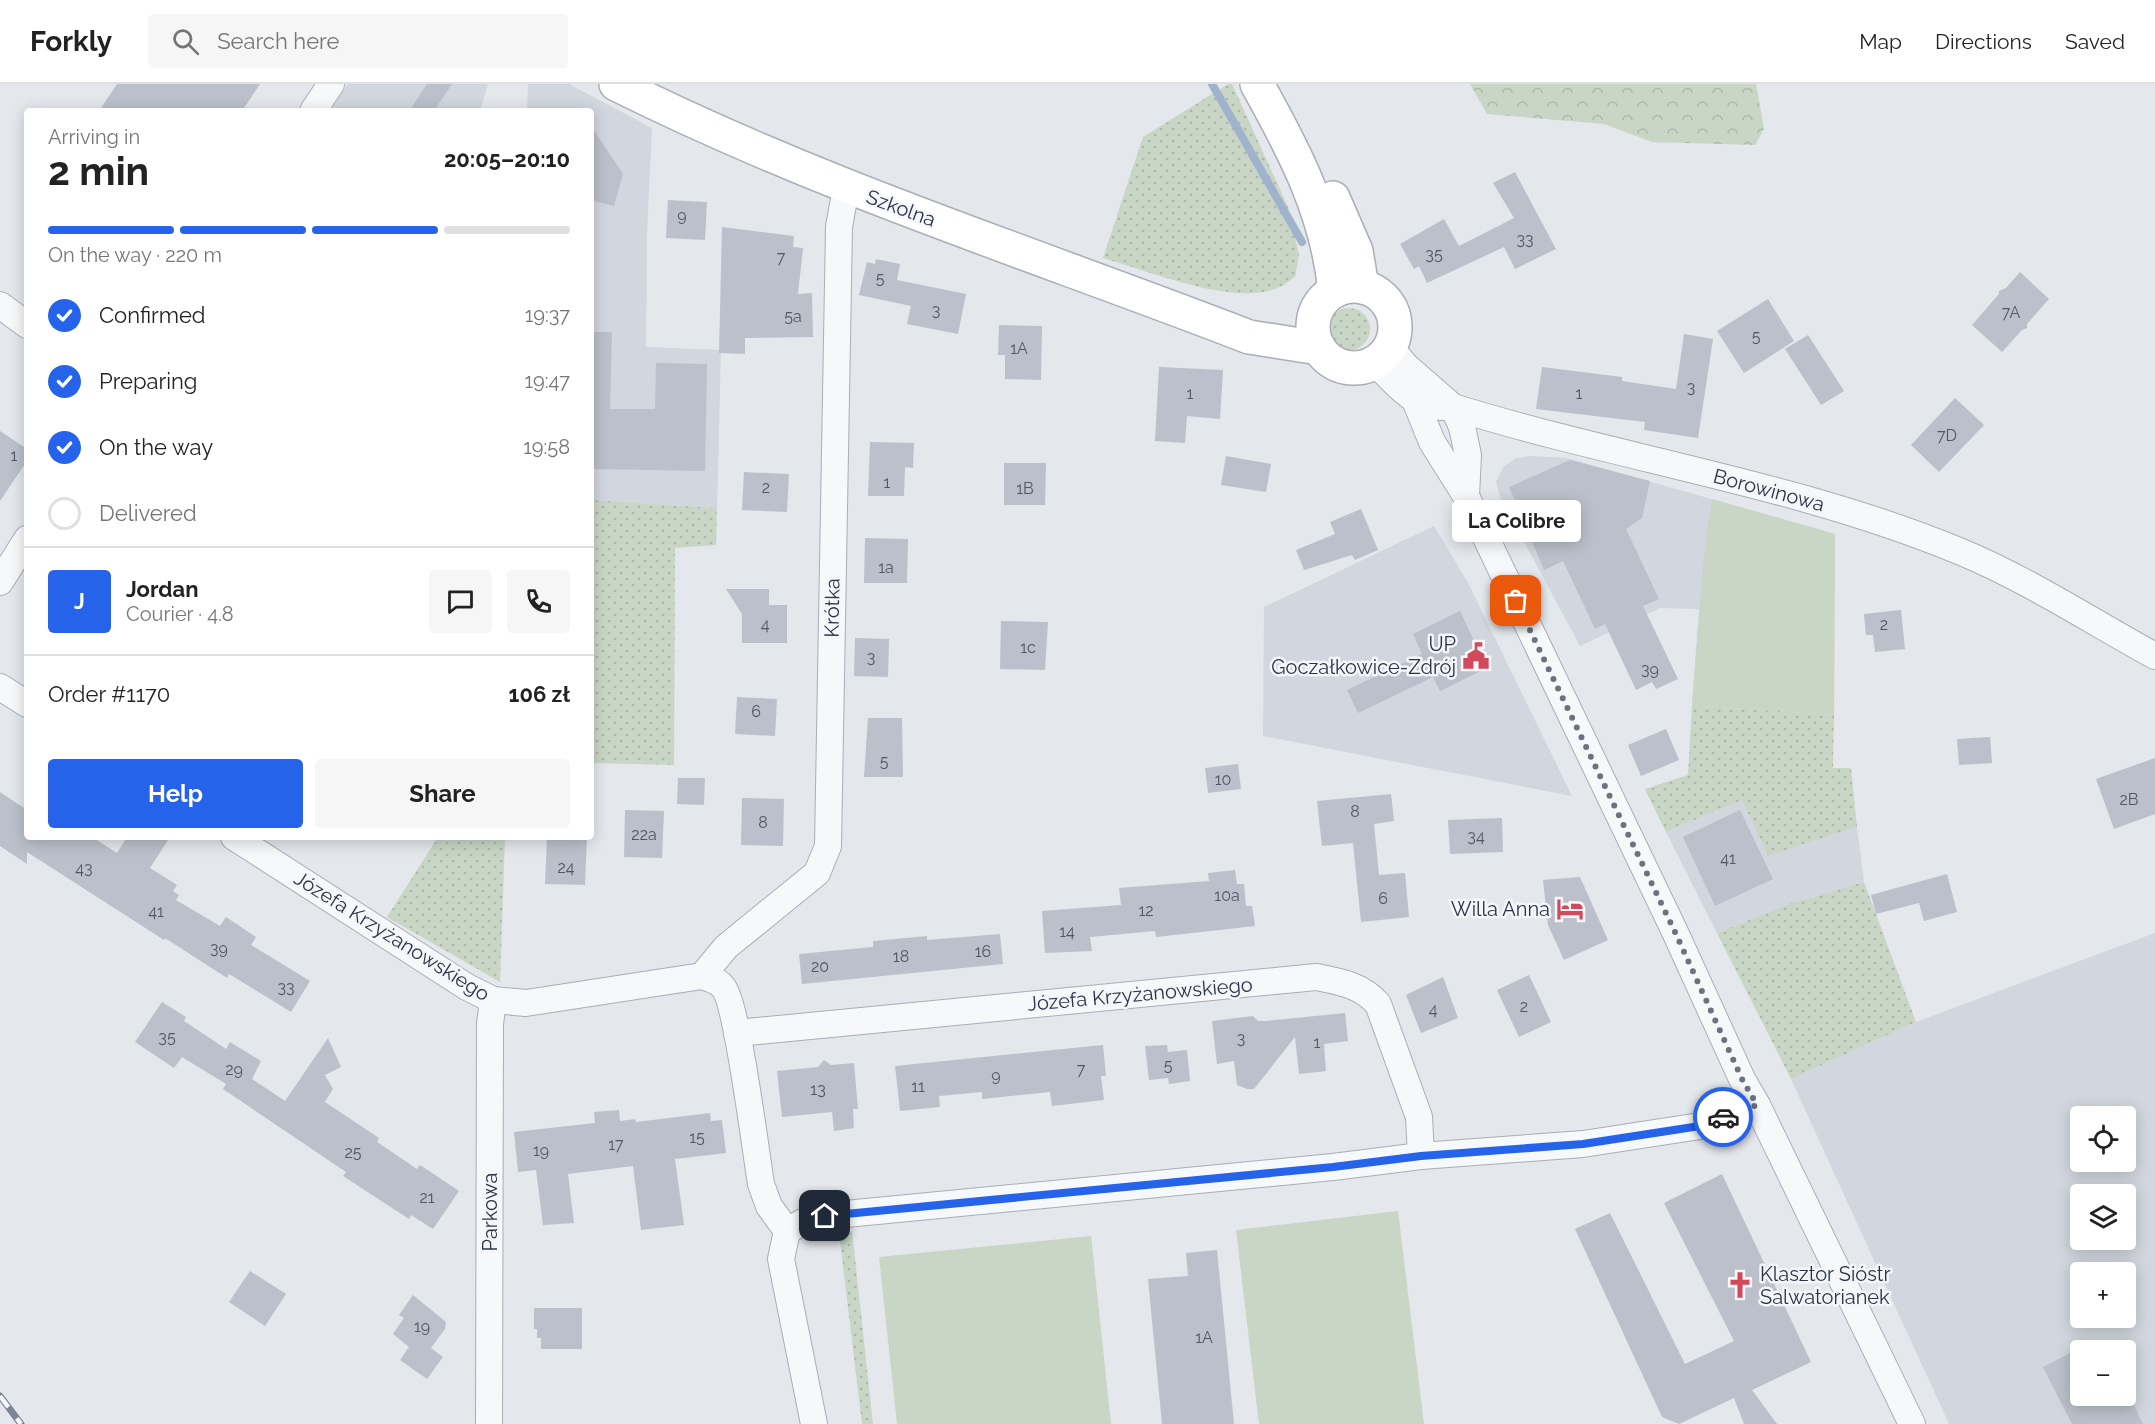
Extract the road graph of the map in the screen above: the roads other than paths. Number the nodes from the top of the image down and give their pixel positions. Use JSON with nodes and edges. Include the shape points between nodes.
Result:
{"nodes":[{"id":1,"x":331,"y":84,"type":"edge"},
{"id":2,"x":616,"y":84,"type":"edge"},
{"id":3,"x":1257,"y":84,"type":"edge"},
{"id":4,"x":316,"y":108,"type":"edge"},
{"id":5,"x":846,"y":188,"type":"junction"},
{"id":6,"x":1348,"y":289,"type":"junction"},
{"id":7,"x":0,"y":305,"type":"edge"},
{"id":8,"x":24,"y":323,"type":"edge"},
{"id":9,"x":1317,"y":336,"type":"junction"},
{"id":10,"x":1382,"y":355,"type":"junction"},
{"id":11,"x":1415,"y":400,"type":"junction"},
{"id":12,"x":1453,"y":407,"type":"junction"},
{"id":13,"x":1506,"y":423,"type":"junction"},
{"id":14,"x":1468,"y":455,"type":"junction"},
{"id":15,"x":1466,"y":496,"type":"junction"},
{"id":16,"x":24,"y":545,"type":"edge"},
{"id":17,"x":0,"y":582,"type":"edge"},
{"id":18,"x":2155,"y":656,"type":"edge"},
{"id":19,"x":0,"y":687,"type":"edge"},
{"id":20,"x":24,"y":702,"type":"edge"},
{"id":21,"x":239,"y":840,"type":"edge"},
{"id":22,"x":702,"y":976,"type":"junction"},
{"id":23,"x":493,"y":1000,"type":"junction"},
{"id":24,"x":737,"y":1033,"type":"junction"},
{"id":25,"x":1757,"y":1105,"type":"junction"},
{"id":26,"x":1421,"y":1156,"type":"junction"},
{"id":27,"x":787,"y":1231,"type":"junction"},
{"id":28,"x":489,"y":1424,"type":"edge"},
{"id":29,"x":814,"y":1424,"type":"edge"},
{"id":30,"x":1912,"y":1424,"type":"edge"}],
"edges":[{"from":1,"to":4,"type":"street"},
{"from":2,"to":5,"type":"street","name":"Szkolna"},
{"from":3,"to":6,"type":"street","via":[[1298,159],[1323,181],[1342,216],[1356,251]]},
{"from":5,"to":9,"type":"street","name":"Szkolna","via":[[1192,315],[1254,322]]},
{"from":5,"to":22,"type":"street","name":"Krótka","via":[[839,227],[828,846],[816,873],[726,947]]},
{"from":6,"to":9,"type":"street","via":[[1325,299],[1317,310]]},
{"from":6,"to":10,"type":"street","via":[[1374,291],[1391,310],[1395,335]]},
{"from":7,"to":8,"type":"street"},
{"from":9,"to":10,"type":"street","via":[[1338,365],[1363,368]]},
{"from":10,"to":11,"type":"street","name":"Borowinowa"},
{"from":10,"to":12,"type":"street","via":[[1406,366]]},
{"from":11,"to":12,"type":"street","name":"Borowinowa","via":[[1432,409]]},
{"from":11,"to":15,"type":"street","via":[[1432,442]]},
{"from":12,"to":13,"type":"street","name":"Borowinowa"},
{"from":12,"to":14,"type":"street"},
{"from":13,"to":14,"type":"street"},
{"from":13,"to":18,"type":"street","name":"Borowinowa","via":[[1788,494],[1921,536],[1998,569]]},
{"from":14,"to":15,"type":"street"},
{"from":15,"to":25,"type":"street"},
{"from":16,"to":17,"type":"street"},
{"from":19,"to":20,"type":"street"},
{"from":21,"to":23,"type":"street","name":"Józefa Krzyżanowskiego"},
{"from":22,"to":23,"type":"street","name":"Józefa Krzyżanowskiego","via":[[526,1004]]},
{"from":22,"to":24,"type":"street","via":[[723,986],[731,1002]]},
{"from":23,"to":28,"type":"street","name":"Parkowa"},
{"from":24,"to":26,"type":"street","name":"Józefa Krzyżanowskiego","via":[[1316,977],[1349,983],[1378,1004],[1419,1117]]},
{"from":24,"to":27,"type":"street","via":[[761,1184],[769,1206]]},
{"from":25,"to":26,"type":"street","via":[[1700,1126],[1583,1144]]},
{"from":25,"to":30,"type":"street"},
{"from":26,"to":27,"type":"street","via":[[825,1216]]},
{"from":27,"to":29,"type":"street","via":[[781,1259]]}]}
